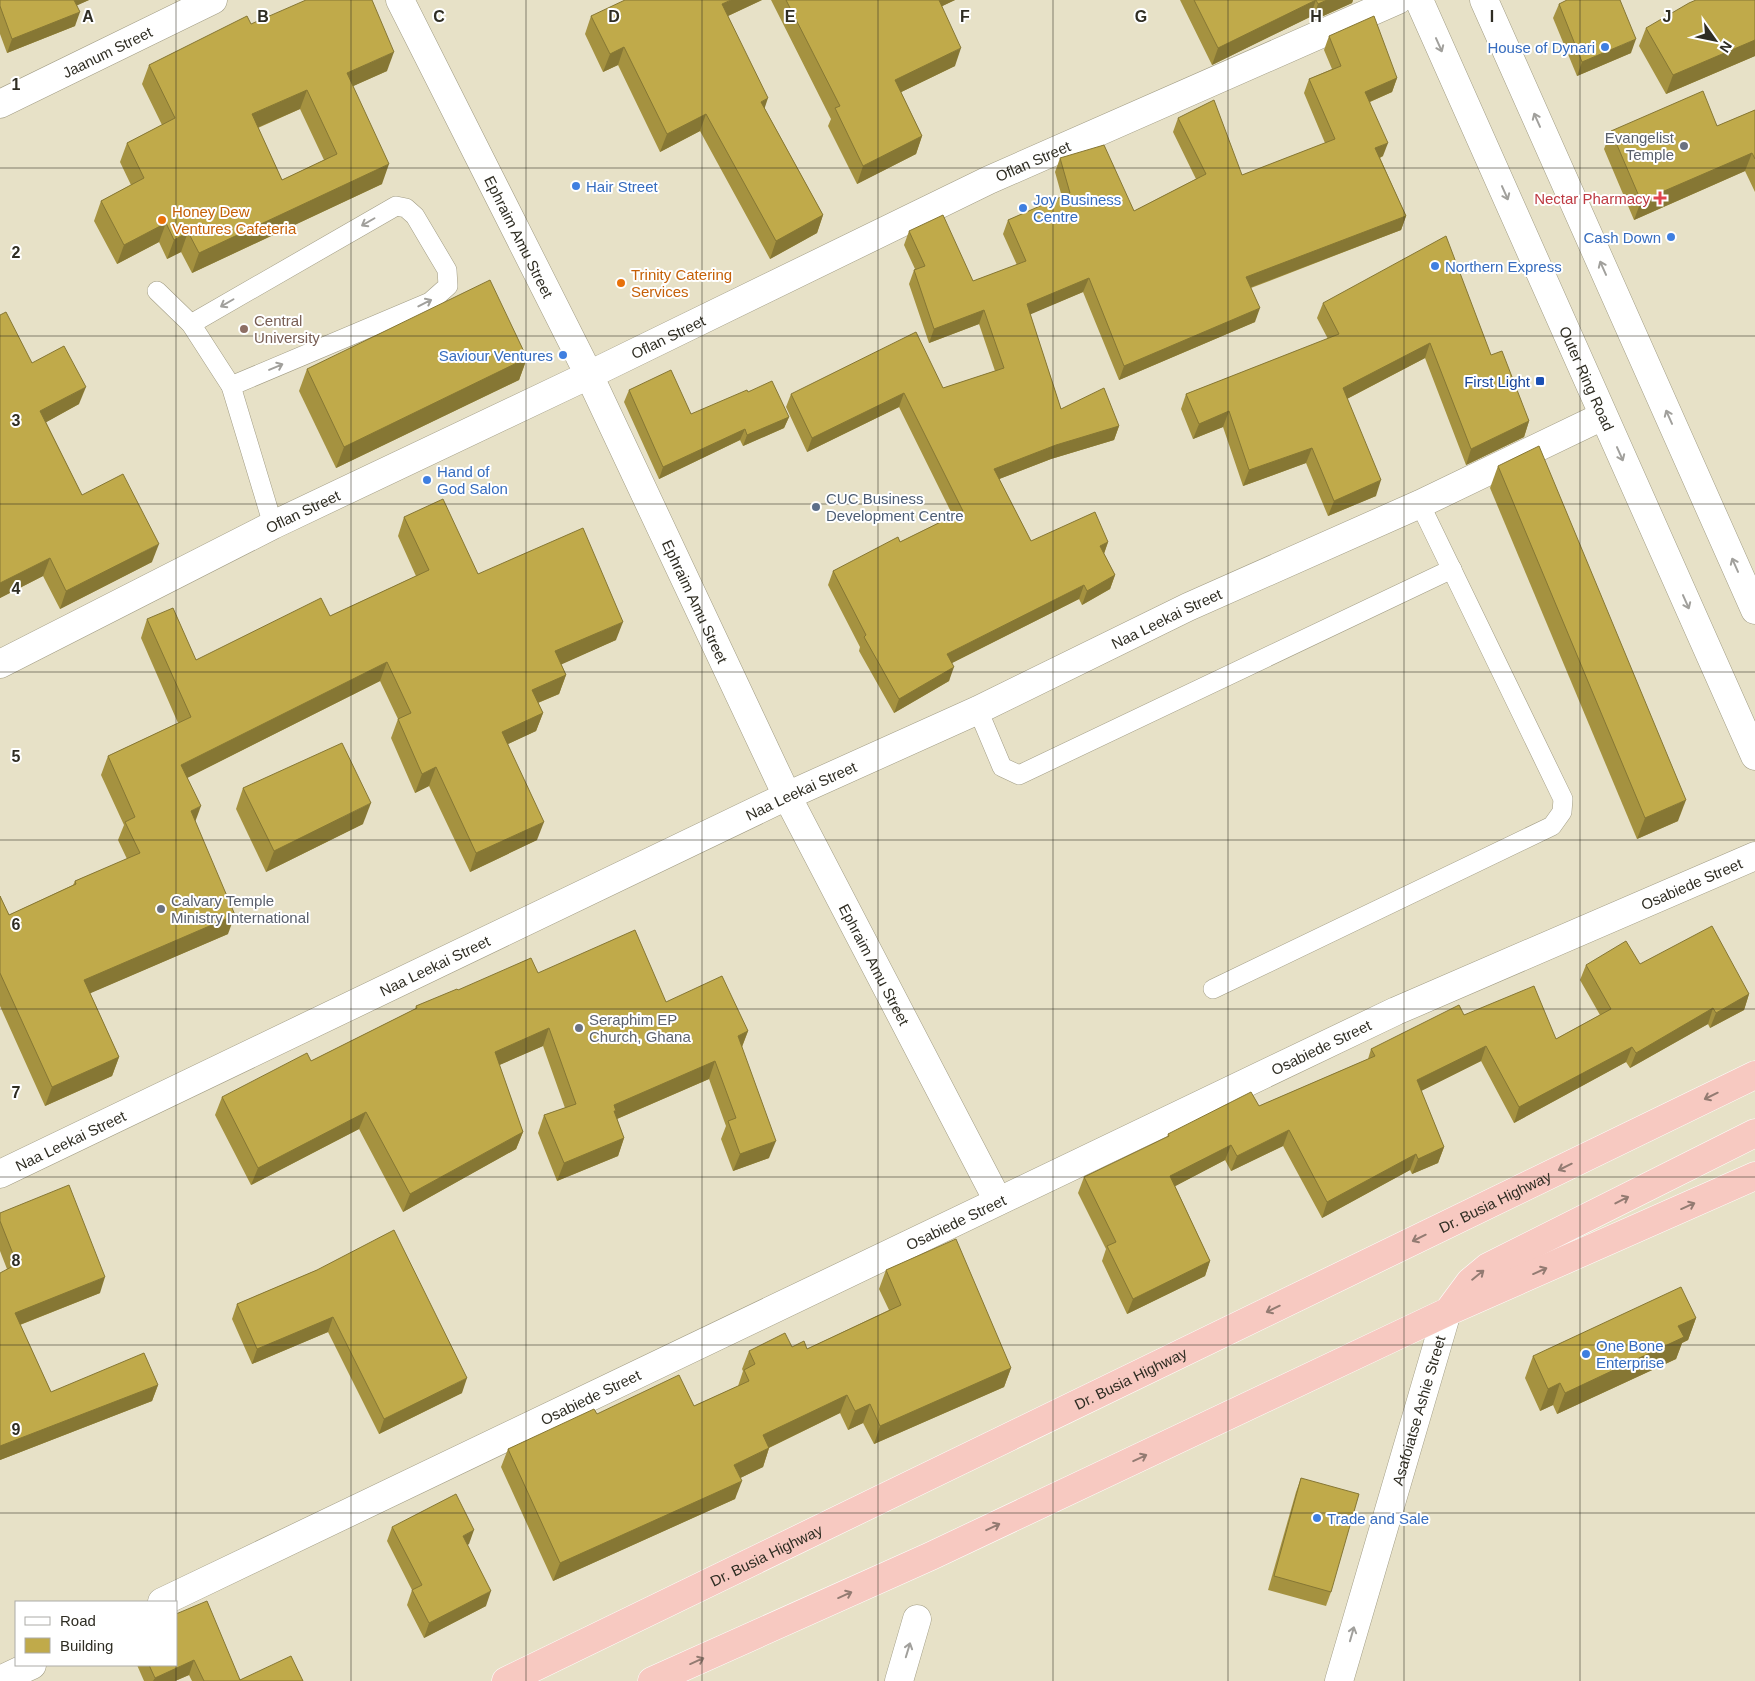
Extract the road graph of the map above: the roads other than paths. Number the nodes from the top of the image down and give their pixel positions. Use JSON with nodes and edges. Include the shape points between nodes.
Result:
{"nodes":[{"id":1,"x":212,"y":0,"type":"edge"},
{"id":2,"x":400,"y":0,"type":"edge"},
{"id":3,"x":1398,"y":0,"type":"edge"},
{"id":4,"x":1419,"y":0,"type":"edge"},
{"id":5,"x":1484,"y":0,"type":"edge"},
{"id":6,"x":0,"y":104,"type":"edge"},
{"id":7,"x":157,"y":291,"type":"dead end"},
{"id":8,"x":191,"y":324,"type":"junction"},
{"id":9,"x":590,"y":375,"type":"junction"},
{"id":10,"x":231,"y":386,"type":"junction"},
{"id":11,"x":1603,"y":416,"type":"junction"},
{"id":12,"x":1420,"y":504,"type":"junction"},
{"id":13,"x":273,"y":525,"type":"junction"},
{"id":14,"x":1452,"y":569,"type":"junction"},
{"id":15,"x":1755,"y":610,"type":"edge"},
{"id":16,"x":0,"y":664,"type":"edge"},
{"id":17,"x":978,"y":710,"type":"junction"},
{"id":18,"x":1755,"y":756,"type":"edge"},
{"id":19,"x":787,"y":796,"type":"junction"},
{"id":20,"x":1755,"y":856,"type":"edge"},
{"id":21,"x":1213,"y":989,"type":"dead end"},
{"id":22,"x":1755,"y":1075,"type":"edge"},
{"id":23,"x":1755,"y":1132,"type":"edge"},
{"id":24,"x":0,"y":1174,"type":"edge"},
{"id":25,"x":1755,"y":1176,"type":"edge"},
{"id":26,"x":998,"y":1201,"type":"junction"},
{"id":27,"x":1447,"y":1312,"type":"junction"},
{"id":28,"x":164,"y":1601,"type":"edge"},
{"id":29,"x":917,"y":1619,"type":"dead end"},
{"id":30,"x":30,"y":1666,"type":"edge"},
{"id":31,"x":0,"y":1680,"type":"edge"},
{"id":32,"x":506,"y":1681,"type":"edge"},
{"id":33,"x":652,"y":1681,"type":"edge"},
{"id":34,"x":899,"y":1681,"type":"edge"},
{"id":35,"x":1338,"y":1681,"type":"edge"}],
"edges":[{"from":1,"to":6,"type":"street","name":"Jaanum Street"},
{"from":2,"to":9,"type":"street","name":"Ephraim Amu Street"},
{"from":3,"to":9,"type":"street","name":"Oflan Street","via":[[989,180]]},
{"from":4,"to":11,"type":"street","name":"Outer Ring Road","one_way":true},
{"from":15,"to":5,"type":"street","one_way":true},
{"from":7,"to":8,"type":"lane"},
{"from":8,"to":10,"type":"lane"},
{"from":10,"to":8,"type":"lane","one_way":true,"via":[[430,302],[448,286],[447,270],[415,216],[406,208],[396,206]]},
{"from":9,"to":13,"type":"street","name":"Oflan Street"},
{"from":9,"to":19,"type":"street","name":"Ephraim Amu Street"},
{"from":10,"to":13,"type":"lane"},
{"from":11,"to":12,"type":"street","name":"Naa Leekai Street"},
{"from":11,"to":18,"type":"street","name":"Outer Ring Road","one_way":true},
{"from":12,"to":14,"type":"lane"},
{"from":12,"to":17,"type":"street","name":"Naa Leekai Street","via":[[1188,607]]},
{"from":13,"to":16,"type":"street","name":"Oflan Street"},
{"from":14,"to":17,"type":"lane","via":[[1019,775],[1002,767]]},
{"from":14,"to":21,"type":"lane","via":[[1563,798],[1562,812],[1552,826]]},
{"from":17,"to":19,"type":"street","name":"Naa Leekai Street"},
{"from":19,"to":24,"type":"street","name":"Naa Leekai Street"},
{"from":19,"to":26,"type":"street","name":"Ephraim Amu Street"},
{"from":20,"to":26,"type":"street","name":"Osabiede Street","via":[[1396,1011]]},
{"from":22,"to":32,"type":"highway","name":"Dr. Busia Highway","one_way":true},
{"from":27,"to":23,"type":"highway","one_way":true,"via":[[1470,1282],[1488,1267]]},
{"from":27,"to":25,"type":"highway","one_way":true},
{"from":26,"to":28,"type":"street","name":"Osabiede Street"},
{"from":33,"to":27,"type":"highway","one_way":true,"via":[[931,1556]]},
{"from":35,"to":27,"type":"street","name":"Asafoiatse Ashie Street","one_way":true},
{"from":34,"to":29,"type":"street","one_way":true},
{"from":30,"to":31,"type":"street"}]}
